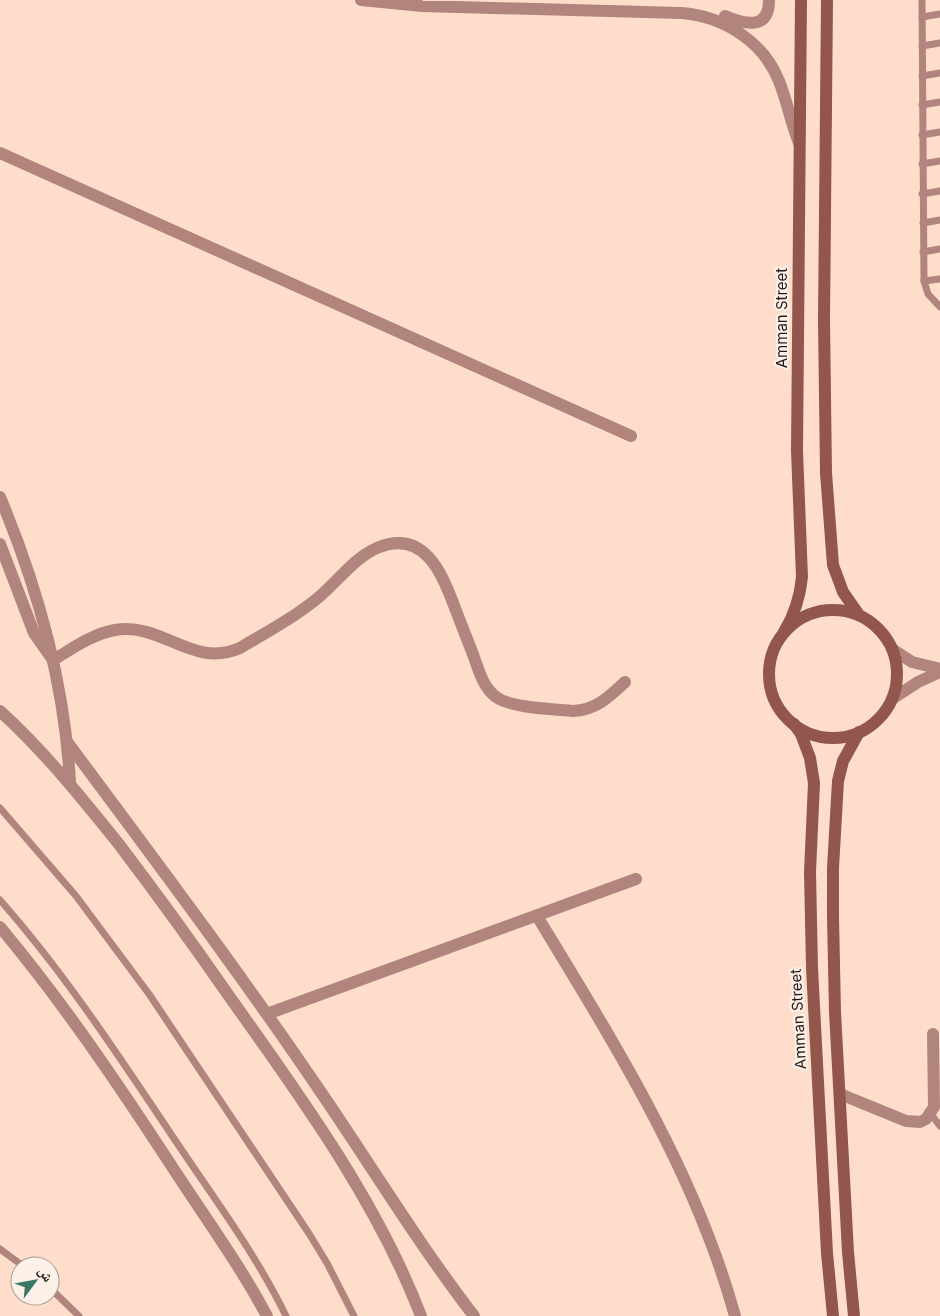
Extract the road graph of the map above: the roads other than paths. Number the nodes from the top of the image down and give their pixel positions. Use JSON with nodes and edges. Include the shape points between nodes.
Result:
{"nodes":[{"id":1,"x":361,"y":0,"type":"edge"},
{"id":2,"x":769,"y":0,"type":"edge"},
{"id":3,"x":801,"y":0,"type":"edge"},
{"id":4,"x":827,"y":0,"type":"edge"},
{"id":5,"x":922,"y":0,"type":"edge"},
{"id":6,"x":940,"y":14,"type":"edge"},
{"id":7,"x":701,"y":15,"type":"junction"},
{"id":8,"x":922,"y":17,"type":"junction"},
{"id":9,"x":940,"y":43,"type":"edge"},
{"id":10,"x":922,"y":46,"type":"junction"},
{"id":11,"x":940,"y":73,"type":"edge"},
{"id":12,"x":922,"y":76,"type":"junction"},
{"id":13,"x":940,"y":102,"type":"edge"},
{"id":14,"x":922,"y":105,"type":"junction"},
{"id":15,"x":940,"y":132,"type":"edge"},
{"id":16,"x":922,"y":135,"type":"junction"},
{"id":17,"x":799,"y":143,"type":"junction"},
{"id":18,"x":0,"y":153,"type":"edge"},
{"id":19,"x":940,"y":161,"type":"edge"},
{"id":20,"x":922,"y":164,"type":"junction"},
{"id":21,"x":940,"y":191,"type":"edge"},
{"id":22,"x":922,"y":194,"type":"junction"},
{"id":23,"x":940,"y":220,"type":"edge"},
{"id":24,"x":923,"y":223,"type":"junction"},
{"id":25,"x":940,"y":249,"type":"edge"},
{"id":26,"x":923,"y":252,"type":"junction"},
{"id":27,"x":940,"y":279,"type":"edge"},
{"id":28,"x":924,"y":281,"type":"junction"},
{"id":29,"x":940,"y":307,"type":"edge"},
{"id":30,"x":631,"y":436,"type":"dead end"},
{"id":31,"x":0,"y":497,"type":"edge"},
{"id":32,"x":0,"y":544,"type":"edge"},
{"id":33,"x":859,"y":615,"type":"junction"},
{"id":34,"x":784,"y":632,"type":"junction"},
{"id":35,"x":892,"y":649,"type":"junction"},
{"id":36,"x":53,"y":660,"type":"junction"},
{"id":37,"x":940,"y":671,"type":"edge"},
{"id":38,"x":625,"y":682,"type":"dead end"},
{"id":39,"x":892,"y":700,"type":"junction"},
{"id":40,"x":0,"y":711,"type":"edge"},
{"id":41,"x":794,"y":724,"type":"junction"},
{"id":42,"x":859,"y":732,"type":"junction"},
{"id":43,"x":68,"y":743,"type":"junction"},
{"id":44,"x":70,"y":784,"type":"junction"},
{"id":45,"x":0,"y":808,"type":"edge"},
{"id":46,"x":636,"y":879,"type":"dead end"},
{"id":47,"x":0,"y":900,"type":"edge"},
{"id":48,"x":537,"y":916,"type":"junction"},
{"id":49,"x":0,"y":927,"type":"edge"},
{"id":50,"x":267,"y":1014,"type":"junction"},
{"id":51,"x":933,"y":1034,"type":"dead end"},
{"id":52,"x":840,"y":1094,"type":"junction"},
{"id":53,"x":931,"y":1114,"type":"junction"},
{"id":54,"x":940,"y":1126,"type":"edge"},
{"id":55,"x":60,"y":1298,"type":"edge"},
{"id":56,"x":79,"y":1316,"type":"edge"},
{"id":57,"x":266,"y":1316,"type":"edge"},
{"id":58,"x":286,"y":1316,"type":"edge"},
{"id":59,"x":354,"y":1316,"type":"edge"},
{"id":60,"x":421,"y":1316,"type":"edge"},
{"id":61,"x":474,"y":1316,"type":"edge"},
{"id":62,"x":735,"y":1316,"type":"edge"},
{"id":63,"x":833,"y":1316,"type":"edge"},
{"id":64,"x":854,"y":1316,"type":"edge"}],
"edges":[{"from":1,"to":7,"type":"street","via":[[422,6]]},
{"from":2,"to":7,"type":"street","via":[[764,17],[751,24],[715,13]]},
{"from":3,"to":17,"type":"main road","name":"Amman Street"},
{"from":4,"to":33,"type":"main road","via":[[826,473],[832,564],[842,592]]},
{"from":5,"to":8,"type":"lane"},
{"from":6,"to":8,"type":"lane"},
{"from":7,"to":17,"type":"street","via":[[738,32],[768,60],[779,80]]},
{"from":8,"to":10,"type":"lane"},
{"from":9,"to":10,"type":"lane"},
{"from":10,"to":12,"type":"lane"},
{"from":11,"to":12,"type":"lane"},
{"from":12,"to":14,"type":"lane"},
{"from":13,"to":14,"type":"lane"},
{"from":14,"to":16,"type":"lane"},
{"from":15,"to":16,"type":"lane"},
{"from":16,"to":20,"type":"lane"},
{"from":17,"to":34,"type":"main road","name":"Amman Street","via":[[797,451],[802,577],[795,611]]},
{"from":18,"to":30,"type":"street"},
{"from":19,"to":20,"type":"lane"},
{"from":20,"to":22,"type":"lane"},
{"from":21,"to":22,"type":"lane"},
{"from":22,"to":24,"type":"lane"},
{"from":23,"to":24,"type":"lane"},
{"from":24,"to":26,"type":"lane"},
{"from":25,"to":26,"type":"lane"},
{"from":26,"to":28,"type":"lane"},
{"from":27,"to":28,"type":"lane"},
{"from":28,"to":29,"type":"lane","via":[[928,294]]},
{"from":31,"to":36,"type":"street","via":[[31,581]]},
{"from":32,"to":36,"type":"street","via":[[34,633]]},
{"from":33,"to":34,"type":"main road","via":[[846,611],[819,611],[794,622]]},
{"from":33,"to":35,"type":"main road","via":[[879,629]]},
{"from":34,"to":41,"type":"main road","via":[[776,644],[769,672],[775,701]]},
{"from":35,"to":37,"type":"street","via":[[912,662]]},
{"from":35,"to":39,"type":"main road","via":[[897,674]]},
{"from":36,"to":38,"type":"street","via":[[93,637],[127,629],[155,634],[201,653],[232,652],[307,606],[369,552],[396,544],[415,547],[436,566],[446,584],[483,682],[497,698],[516,704],[582,711],[600,704]]},
{"from":36,"to":43,"type":"street"},
{"from":37,"to":39,"type":"street"},
{"from":39,"to":42,"type":"main road","via":[[878,719]]},
{"from":40,"to":44,"type":"street"},
{"from":41,"to":42,"type":"main road","via":[[812,734],[832,738]]},
{"from":41,"to":63,"type":"main road","name":"Amman Street","via":[[808,752],[814,783],[810,872],[812,968]]},
{"from":42,"to":52,"type":"main road","via":[[840,771],[834,858],[833,964]]},
{"from":43,"to":44,"type":"street"},
{"from":43,"to":50,"type":"street"},
{"from":44,"to":60,"type":"street","via":[[168,909],[297,1094],[382,1228]]},
{"from":45,"to":59,"type":"lane","via":[[76,896],[154,1001],[308,1232]]},
{"from":46,"to":48,"type":"street"},
{"from":47,"to":58,"type":"lane","via":[[61,975],[109,1042],[247,1248]]},
{"from":48,"to":50,"type":"street"},
{"from":48,"to":62,"type":"street","via":[[655,1119],[699,1212]]},
{"from":49,"to":57,"type":"street","via":[[50,989],[118,1085],[241,1271]]},
{"from":50,"to":61,"type":"street","via":[[426,1251]]},
{"from":51,"to":53,"type":"street","via":[[934,1107]]},
{"from":52,"to":53,"type":"street","via":[[913,1123]]},
{"from":52,"to":64,"type":"main road"},
{"from":53,"to":54,"type":"lane"},
{"from":55,"to":56,"type":"lane"}]}
